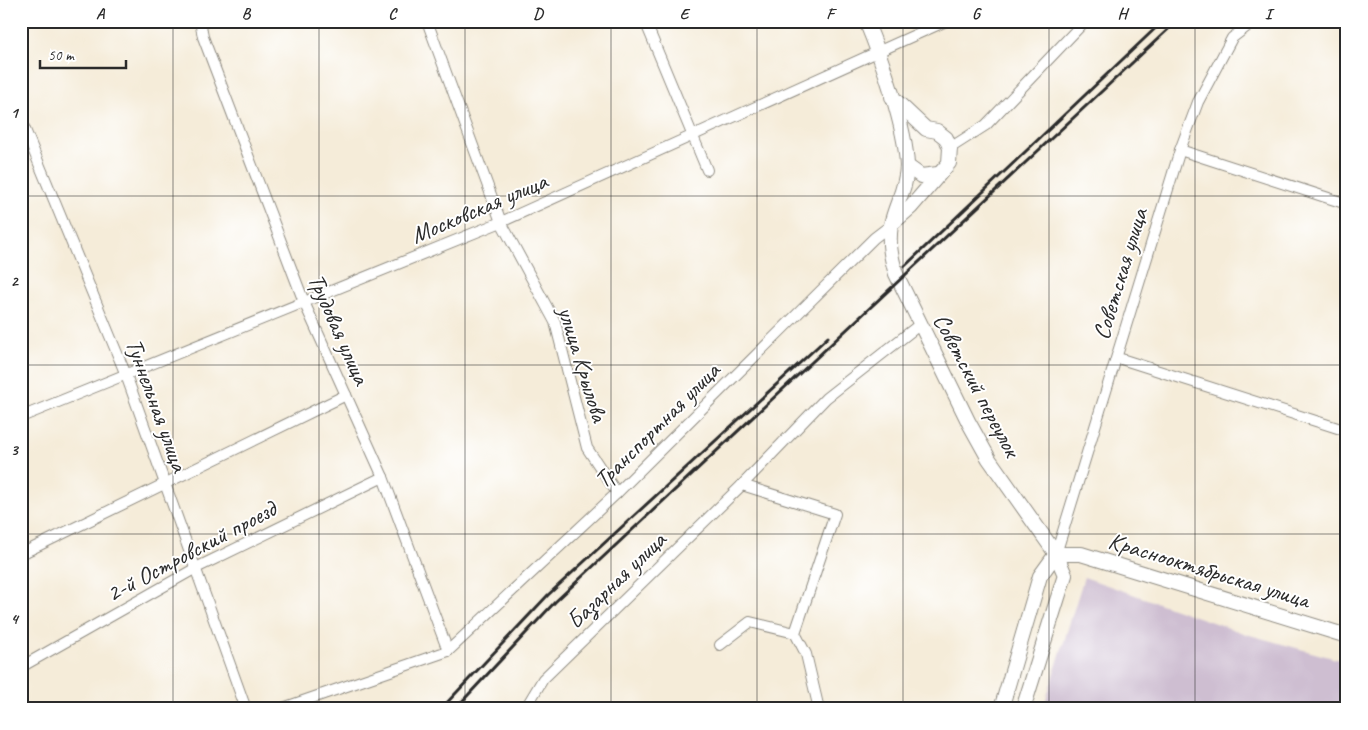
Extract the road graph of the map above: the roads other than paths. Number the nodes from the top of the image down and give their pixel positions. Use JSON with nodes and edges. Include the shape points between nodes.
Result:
{"nodes":[{"id":1,"x":200,"y":21,"type":"edge"},
{"id":2,"x":427,"y":21,"type":"edge"},
{"id":3,"x":645,"y":21,"type":"edge"},
{"id":4,"x":866,"y":21,"type":"edge"},
{"id":5,"x":946,"y":21,"type":"edge"},
{"id":6,"x":1085,"y":21,"type":"edge"},
{"id":7,"x":1254,"y":21,"type":"edge"},
{"id":8,"x":877,"y":51,"type":"junction"},
{"id":9,"x":891,"y":95,"type":"junction"},
{"id":10,"x":21,"y":120,"type":"edge"},
{"id":11,"x":926,"y":128,"type":"junction"},
{"id":12,"x":691,"y":135,"type":"junction"},
{"id":13,"x":903,"y":148,"type":"junction"},
{"id":14,"x":950,"y":148,"type":"junction"},
{"id":15,"x":1180,"y":150,"type":"junction"},
{"id":16,"x":907,"y":166,"type":"junction"},
{"id":17,"x":707,"y":170,"type":"dead end"},
{"id":18,"x":938,"y":174,"type":"junction"},
{"id":19,"x":1347,"y":204,"type":"edge"},
{"id":20,"x":501,"y":222,"type":"junction"},
{"id":21,"x":891,"y":224,"type":"junction"},
{"id":22,"x":304,"y":302,"type":"junction"},
{"id":23,"x":919,"y":325,"type":"junction"},
{"id":24,"x":1118,"y":358,"type":"junction"},
{"id":25,"x":126,"y":375,"type":"junction"},
{"id":26,"x":346,"y":395,"type":"junction"},
{"id":27,"x":21,"y":417,"type":"edge"},
{"id":28,"x":1347,"y":431,"type":"edge"},
{"id":29,"x":383,"y":477,"type":"junction"},
{"id":30,"x":165,"y":483,"type":"junction"},
{"id":31,"x":742,"y":485,"type":"junction"},
{"id":32,"x":617,"y":493,"type":"junction"},
{"id":33,"x":21,"y":554,"type":"edge"},
{"id":34,"x":1056,"y":554,"type":"junction"},
{"id":35,"x":196,"y":568,"type":"junction"},
{"id":36,"x":796,"y":633,"type":"junction"},
{"id":37,"x":1347,"y":636,"type":"edge"},
{"id":38,"x":720,"y":645,"type":"dead end"},
{"id":39,"x":448,"y":651,"type":"junction"},
{"id":40,"x":21,"y":667,"type":"edge"},
{"id":41,"x":246,"y":709,"type":"edge"},
{"id":42,"x":280,"y":709,"type":"edge"},
{"id":43,"x":525,"y":709,"type":"edge"},
{"id":44,"x":816,"y":709,"type":"edge"},
{"id":45,"x":1001,"y":709,"type":"edge"},
{"id":46,"x":1023,"y":709,"type":"edge"}],
"edges":[{"from":1,"to":22,"type":"street","name":"Трудовая улица","via":[[203,38]]},
{"from":2,"to":20,"type":"street","name":"улица Крылова"},
{"from":3,"to":12,"type":"street"},
{"from":4,"to":8,"type":"main road"},
{"from":5,"to":8,"type":"street","name":"Московская улица"},
{"from":6,"to":14,"type":"street","via":[[986,125]]},
{"from":7,"to":15,"type":"street","name":"Советская улица","via":[[1232,38],[1198,102]]},
{"from":8,"to":9,"type":"main road"},
{"from":8,"to":12,"type":"street","name":"Московская улица"},
{"from":9,"to":11,"type":"main road"},
{"from":9,"to":13,"type":"main road"},
{"from":10,"to":25,"type":"street","name":"Туннельная улица"},
{"from":11,"to":13,"type":"main road","via":[[912,134]]},
{"from":11,"to":14,"type":"main road","via":[[946,138]]},
{"from":12,"to":17,"type":"street"},
{"from":12,"to":20,"type":"street","name":"Московская улица"},
{"from":13,"to":16,"type":"main road"},
{"from":14,"to":18,"type":"main road","via":[[948,163]]},
{"from":15,"to":19,"type":"street"},
{"from":15,"to":24,"type":"street","name":"Советская улица"},
{"from":16,"to":18,"type":"main road","via":[[921,176]]},
{"from":16,"to":21,"type":"main road","name":"Советский переулок","via":[[902,194]]},
{"from":18,"to":21,"type":"main road","via":[[924,193]]},
{"from":20,"to":22,"type":"street","name":"Московская улица"},
{"from":20,"to":32,"type":"street","name":"улица Крылова","via":[[555,322],[587,448]]},
{"from":21,"to":23,"type":"main road","name":"Советский переулок","via":[[889,250]]},
{"from":21,"to":32,"type":"street","name":"Транспортная улица"},
{"from":22,"to":25,"type":"street","name":"Московская улица"},
{"from":22,"to":26,"type":"street","name":"Трудовая улица"},
{"from":23,"to":31,"type":"street","name":"Базарная улица","via":[[826,398]]},
{"from":23,"to":34,"type":"main road","name":"Советский переулок","via":[[989,460]]},
{"from":24,"to":28,"type":"street"},
{"from":24,"to":34,"type":"street","name":"Советская улица"},
{"from":25,"to":27,"type":"street","name":"Московская улица"},
{"from":25,"to":30,"type":"street","name":"Туннельная улица"},
{"from":26,"to":29,"type":"street","name":"Трудовая улица"},
{"from":26,"to":30,"type":"street"},
{"from":29,"to":35,"type":"street","name":"2-й Островский проезд"},
{"from":29,"to":39,"type":"street","name":"Трудовая улица"},
{"from":30,"to":33,"type":"street"},
{"from":30,"to":35,"type":"street","name":"Туннельная улица"},
{"from":31,"to":36,"type":"street","via":[[835,514]]},
{"from":31,"to":43,"type":"street","name":"Базарная улица","via":[[544,680]]},
{"from":32,"to":39,"type":"street","name":"Транспортная улица"},
{"from":34,"to":37,"type":"main road","name":"Краснооктябрьская улица","via":[[1081,554]]},
{"from":34,"to":45,"type":"main road","name":"Советская улица","via":[[1040,576]]},
{"from":34,"to":46,"type":"main road","via":[[1065,575]]},
{"from":35,"to":40,"type":"street","name":"2-й Островский проезд"},
{"from":35,"to":41,"type":"street","name":"Туннельная улица"},
{"from":36,"to":38,"type":"street","via":[[750,622]]},
{"from":36,"to":44,"type":"street","via":[[806,654],[818,705]]},
{"from":39,"to":42,"type":"street"}]}
